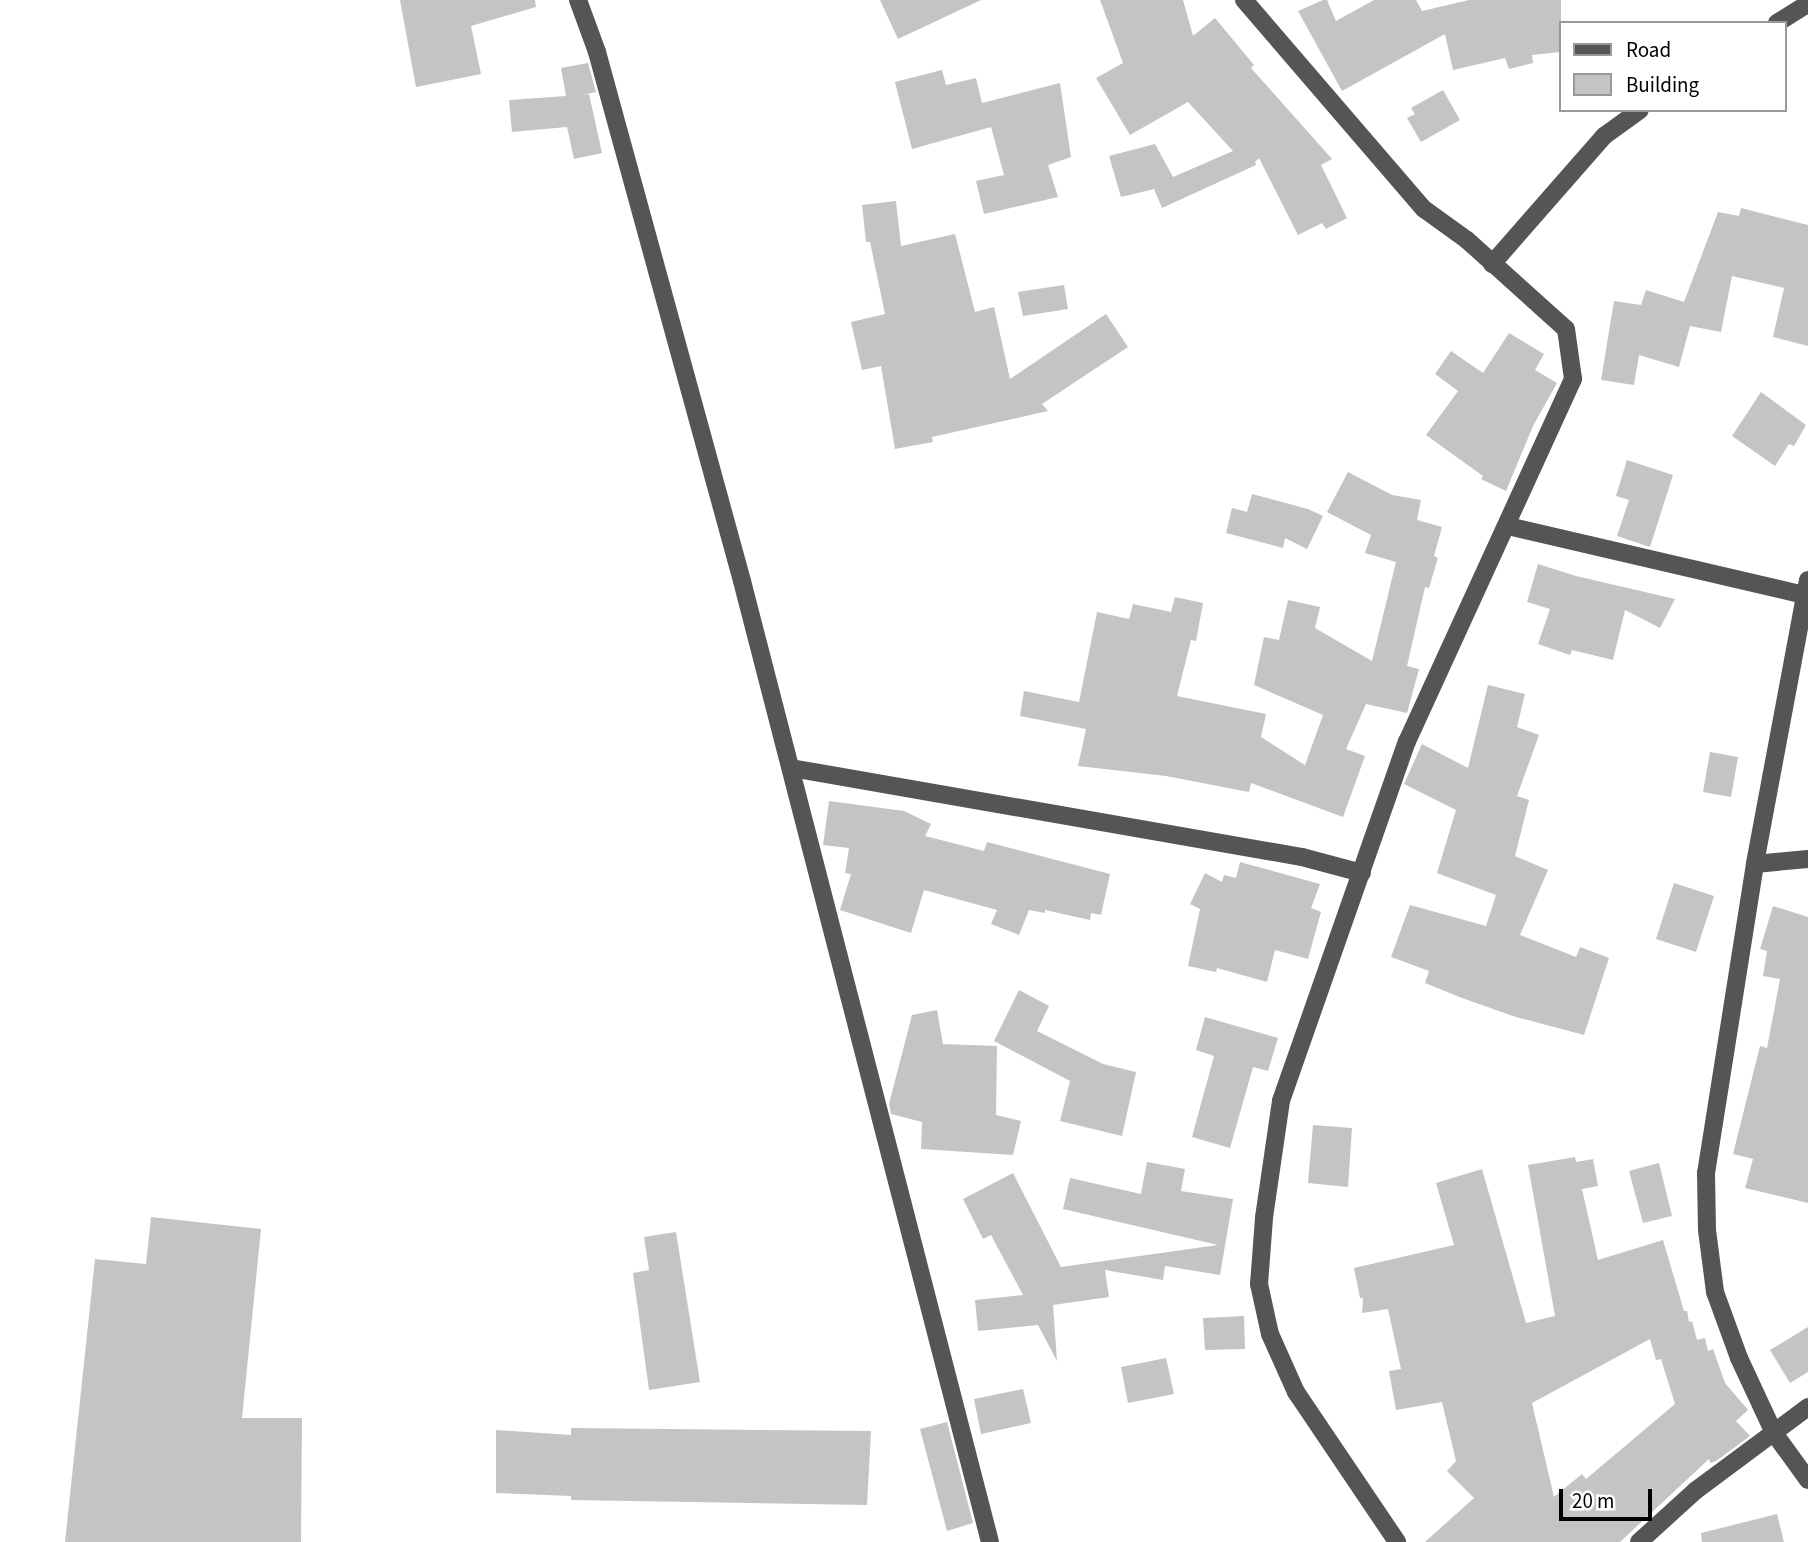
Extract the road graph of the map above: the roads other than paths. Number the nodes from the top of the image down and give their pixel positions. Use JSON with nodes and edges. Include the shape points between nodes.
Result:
{"nodes":[{"id":1,"x":578,"y":0,"type":"edge"},
{"id":2,"x":1244,"y":0,"type":"edge"},
{"id":3,"x":1808,"y":4,"type":"edge"},
{"id":4,"x":1780,"y":21,"type":"edge"},
{"id":5,"x":1637,"y":112,"type":"edge"},
{"id":6,"x":1492,"y":264,"type":"junction"},
{"id":7,"x":1508,"y":526,"type":"junction"},
{"id":8,"x":1806,"y":587,"type":"edge"},
{"id":9,"x":791,"y":768,"type":"junction"},
{"id":10,"x":1808,"y":859,"type":"edge"},
{"id":11,"x":1755,"y":864,"type":"junction"},
{"id":12,"x":1362,"y":873,"type":"junction"},
{"id":13,"x":1808,"y":1407,"type":"edge"},
{"id":14,"x":1774,"y":1433,"type":"junction"},
{"id":15,"x":1808,"y":1480,"type":"edge"},
{"id":16,"x":990,"y":1542,"type":"edge"},
{"id":17,"x":1397,"y":1542,"type":"edge"},
{"id":18,"x":1639,"y":1542,"type":"edge"}],
"edges":[{"from":1,"to":9,"type":"street","via":[[597,52]]},
{"from":2,"to":6,"type":"street","via":[[1424,209]]},
{"from":3,"to":4,"type":"street"},
{"from":5,"to":6,"type":"street","via":[[1604,136]]},
{"from":6,"to":7,"type":"street","via":[[1566,329],[1573,379]]},
{"from":7,"to":8,"type":"street"},
{"from":7,"to":12,"type":"street","via":[[1407,741]]},
{"from":8,"to":11,"type":"street"},
{"from":9,"to":12,"type":"street","via":[[1302,857]]},
{"from":9,"to":16,"type":"street"},
{"from":10,"to":11,"type":"street"},
{"from":11,"to":14,"type":"street","via":[[1706,1173],[1707,1230],[1715,1292],[1739,1359]]},
{"from":12,"to":17,"type":"street","via":[[1281,1101],[1259,1284],[1270,1334],[1296,1392]]},
{"from":13,"to":14,"type":"street"},
{"from":14,"to":15,"type":"street"},
{"from":14,"to":18,"type":"street","via":[[1695,1491]]}]}
